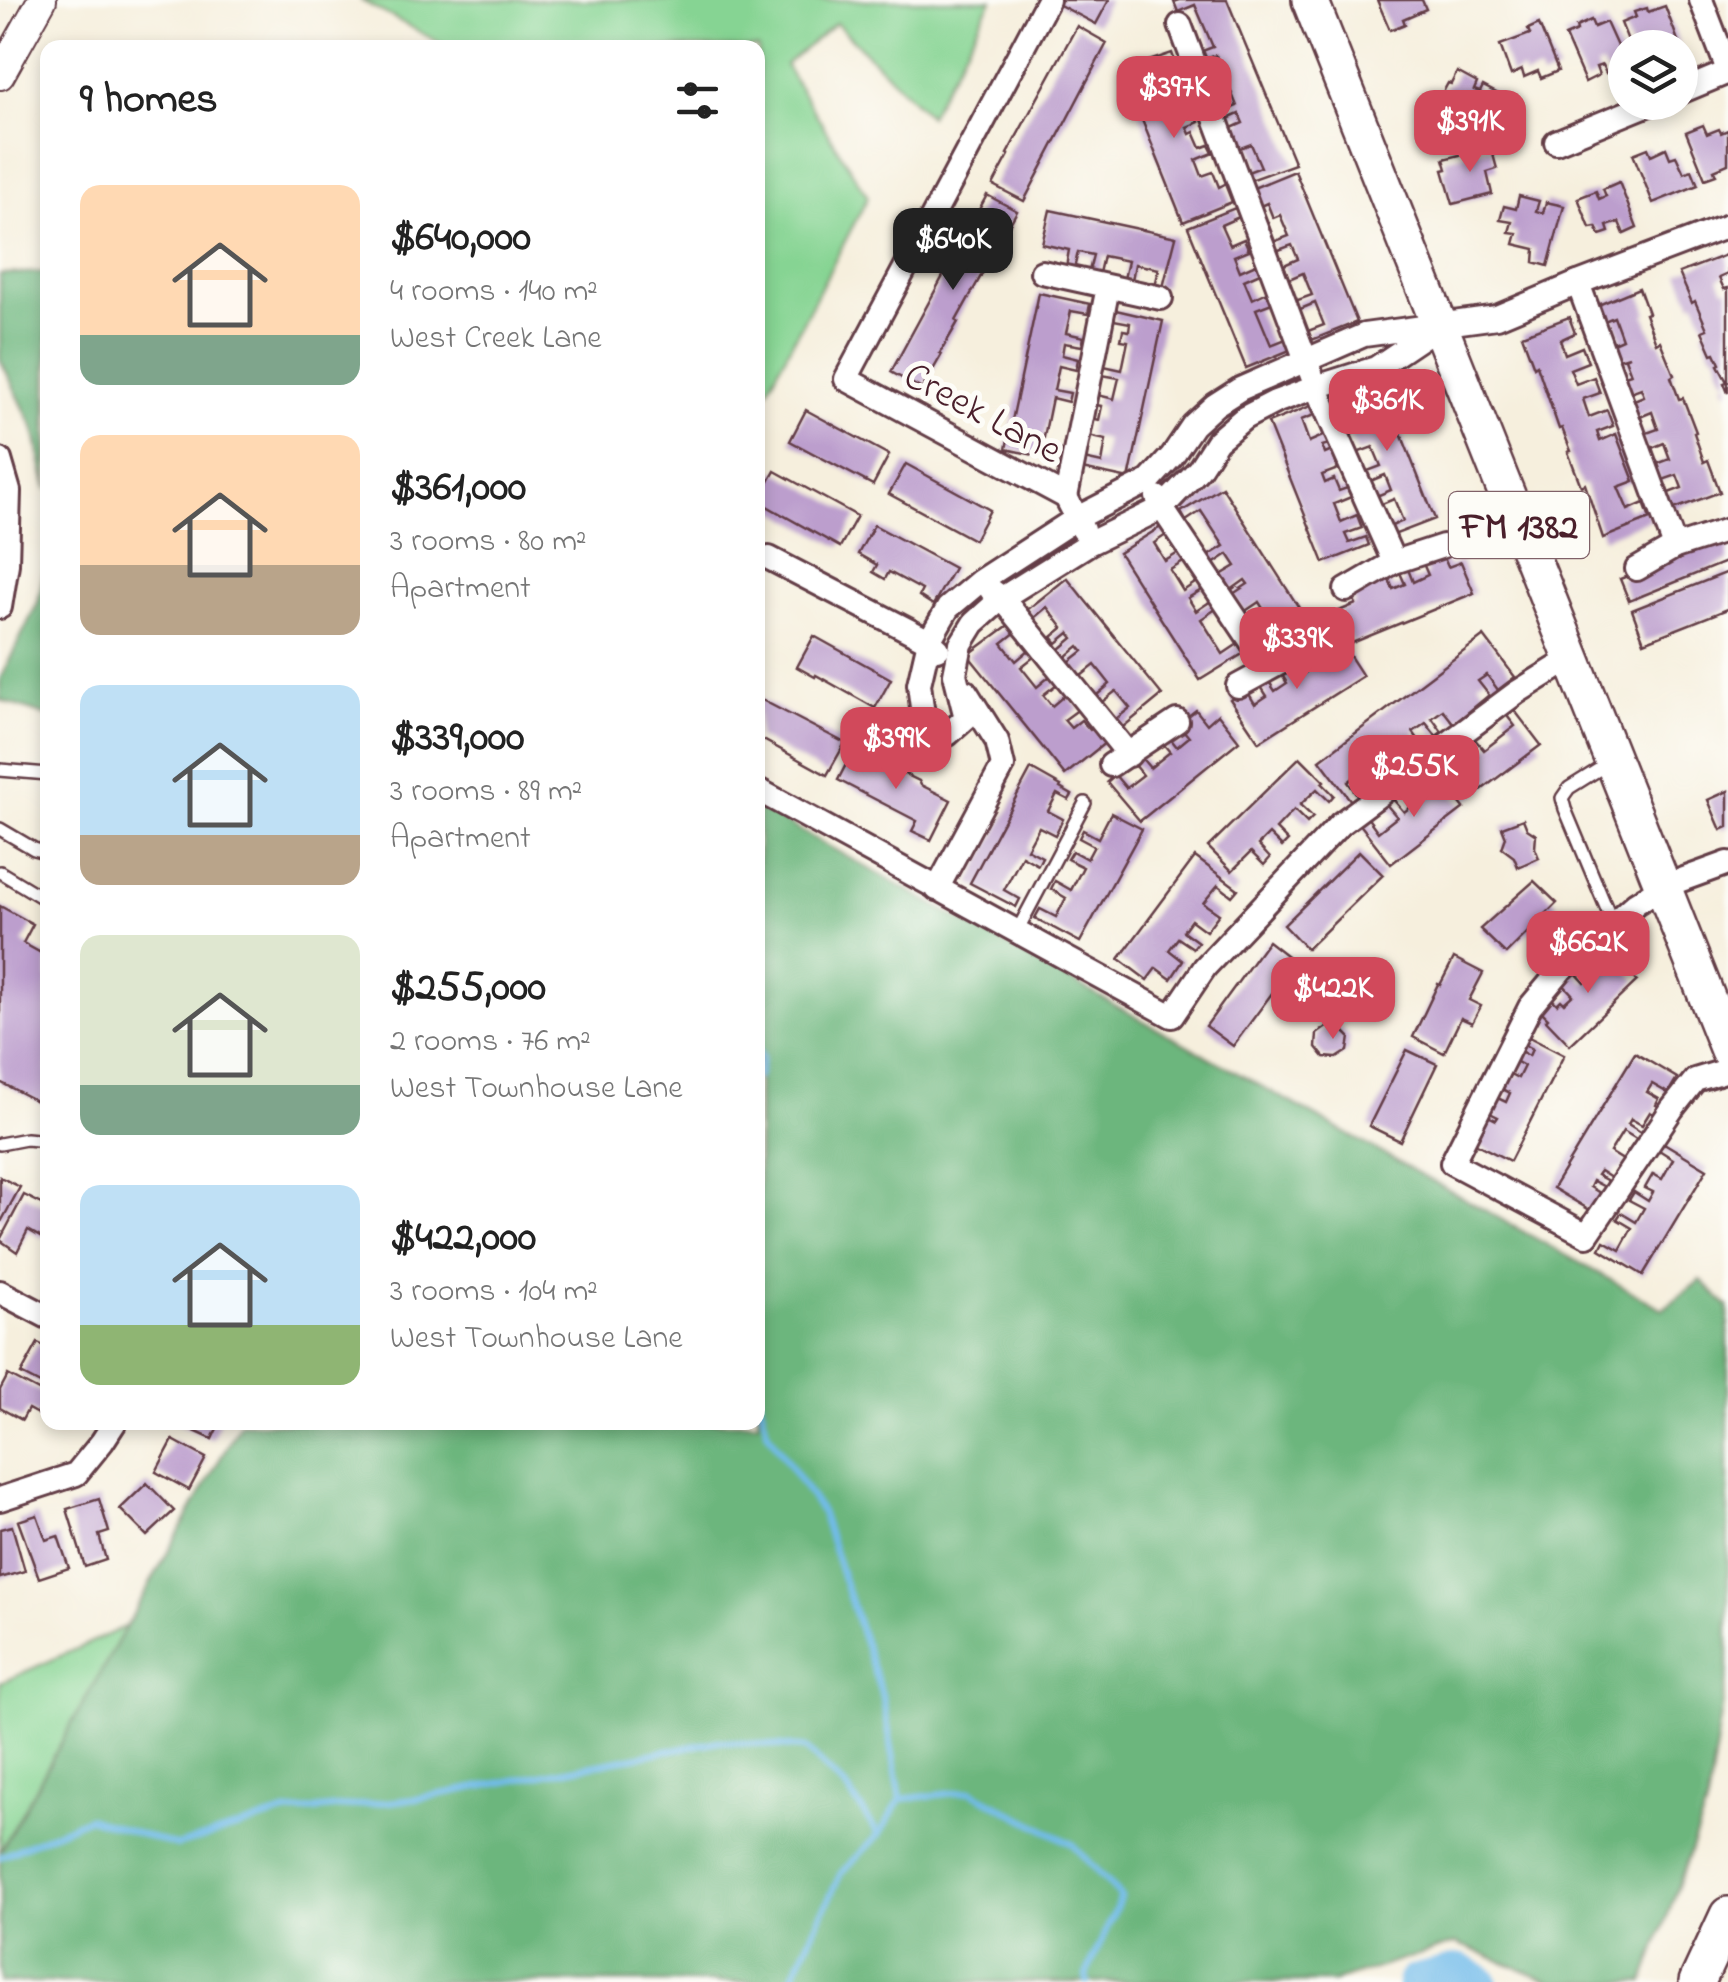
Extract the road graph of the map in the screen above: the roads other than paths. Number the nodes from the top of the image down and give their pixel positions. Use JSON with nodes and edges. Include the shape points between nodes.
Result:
{"nodes":[{"id":1,"x":42,"y":0,"type":"edge"},
{"id":2,"x":1048,"y":0,"type":"edge"},
{"id":3,"x":1310,"y":0,"type":"edge"},
{"id":4,"x":1701,"y":0,"type":"edge"},
{"id":5,"x":1180,"y":24,"type":"dead end"},
{"id":6,"x":1728,"y":71,"type":"edge"},
{"id":7,"x":0,"y":75,"type":"edge"},
{"id":8,"x":1698,"y":84,"type":"edge"},
{"id":9,"x":1610,"y":120,"type":"edge"},
{"id":10,"x":1556,"y":142,"type":"dead end"},
{"id":11,"x":1728,"y":226,"type":"edge"},
{"id":12,"x":1042,"y":272,"type":"dead end"},
{"id":13,"x":1578,"y":283,"type":"junction"},
{"id":14,"x":1108,"y":287,"type":"junction"},
{"id":15,"x":1162,"y":298,"type":"dead end"},
{"id":16,"x":1440,"y":325,"type":"junction"},
{"id":17,"x":1305,"y":360,"type":"junction"},
{"id":18,"x":1316,"y":387,"type":"junction"},
{"id":19,"x":0,"y":460,"type":"edge"},
{"id":20,"x":1149,"y":480,"type":"junction"},
{"id":21,"x":1072,"y":508,"type":"junction"},
{"id":22,"x":1162,"y":508,"type":"junction"},
{"id":23,"x":1728,"y":530,"type":"edge"},
{"id":24,"x":1090,"y":543,"type":"junction"},
{"id":25,"x":1443,"y":546,"type":"dead end"},
{"id":26,"x":1675,"y":548,"type":"junction"},
{"id":27,"x":769,"y":558,"type":"dead end"},
{"id":28,"x":1394,"y":562,"type":"junction"},
{"id":29,"x":4,"y":564,"type":"edge"},
{"id":30,"x":1636,"y":569,"type":"dead end"},
{"id":31,"x":980,"y":582,"type":"junction"},
{"id":32,"x":1346,"y":590,"type":"dead end"},
{"id":33,"x":1002,"y":598,"type":"junction"},
{"id":34,"x":0,"y":607,"type":"edge"},
{"id":35,"x":928,"y":641,"type":"junction"},
{"id":36,"x":1315,"y":644,"type":"dead end"},
{"id":37,"x":1574,"y":662,"type":"junction"},
{"id":38,"x":1268,"y":668,"type":"junction"},
{"id":39,"x":955,"y":674,"type":"junction"},
{"id":40,"x":1238,"y":686,"type":"dead end"},
{"id":41,"x":1177,"y":721,"type":"dead end"},
{"id":42,"x":1612,"y":760,"type":"junction"},
{"id":43,"x":0,"y":770,"type":"edge"},
{"id":44,"x":40,"y":773,"type":"edge"},
{"id":45,"x":765,"y":794,"type":"edge"},
{"id":46,"x":1084,"y":804,"type":"dead end"},
{"id":47,"x":0,"y":829,"type":"edge"},
{"id":48,"x":40,"y":850,"type":"edge"},
{"id":49,"x":1728,"y":863,"type":"edge"},
{"id":50,"x":0,"y":872,"type":"edge"},
{"id":51,"x":1662,"y":887,"type":"junction"},
{"id":52,"x":937,"y":890,"type":"junction"},
{"id":53,"x":40,"y":896,"type":"edge"},
{"id":54,"x":1613,"y":924,"type":"junction"},
{"id":55,"x":1016,"y":933,"type":"junction"},
{"id":56,"x":1728,"y":1050,"type":"edge"},
{"id":57,"x":1728,"y":1070,"type":"edge"},
{"id":58,"x":40,"y":1141,"type":"edge"},
{"id":59,"x":0,"y":1144,"type":"edge"},
{"id":60,"x":0,"y":1292,"type":"edge"},
{"id":61,"x":40,"y":1313,"type":"edge"},
{"id":62,"x":110,"y":1430,"type":"edge"},
{"id":63,"x":0,"y":1499,"type":"edge"},
{"id":64,"x":1728,"y":1916,"type":"edge"},
{"id":65,"x":1697,"y":1982,"type":"edge"}],
"edges":[{"from":1,"to":7,"type":"street"},
{"from":2,"to":21,"type":"street","name":"Creek Lane","via":[[846,379]]},
{"from":3,"to":16,"type":"main road","number":"FM 1382"},
{"from":4,"to":6,"type":"street"},
{"from":5,"to":17,"type":"street"},
{"from":6,"to":8,"type":"street"},
{"from":9,"to":10,"type":"street"},
{"from":11,"to":13,"type":"street"},
{"from":12,"to":14,"type":"street"},
{"from":13,"to":16,"type":"street","via":[[1497,317]]},
{"from":13,"to":26,"type":"street"},
{"from":14,"to":15,"type":"street"},
{"from":14,"to":21,"type":"street"},
{"from":16,"to":17,"type":"street","via":[[1364,335]]},
{"from":16,"to":18,"type":"street","via":[[1376,368]]},
{"from":16,"to":37,"type":"main road","number":"FM 1382"},
{"from":17,"to":18,"type":"street"},
{"from":17,"to":20,"type":"street","via":[[1215,405]]},
{"from":18,"to":22,"type":"street","via":[[1244,418]]},
{"from":18,"to":28,"type":"street"},
{"from":19,"to":29,"type":"street","via":[[9,491]]},
{"from":20,"to":21,"type":"street"},
{"from":20,"to":22,"type":"street"},
{"from":21,"to":24,"type":"street"},
{"from":21,"to":31,"type":"street"},
{"from":22,"to":24,"type":"street"},
{"from":22,"to":38,"type":"street"},
{"from":23,"to":26,"type":"street"},
{"from":24,"to":33,"type":"street"},
{"from":25,"to":28,"type":"street"},
{"from":26,"to":30,"type":"street"},
{"from":27,"to":35,"type":"street"},
{"from":28,"to":32,"type":"street"},
{"from":29,"to":34,"type":"street"},
{"from":31,"to":33,"type":"street"},
{"from":31,"to":35,"type":"street","via":[[948,608]]},
{"from":33,"to":39,"type":"street","via":[[961,644]]},
{"from":33,"to":41,"type":"street","via":[[1120,760]]},
{"from":35,"to":39,"type":"street"},
{"from":35,"to":39,"type":"street","via":[[919,684],[924,723],[948,734],[966,718]]},
{"from":36,"to":38,"type":"street"},
{"from":37,"to":42,"type":"main road","number":"FM 1382"},
{"from":37,"to":55,"type":"street","via":[[1516,693],[1340,824],[1205,967],[1172,1016]]},
{"from":38,"to":40,"type":"street"},
{"from":39,"to":52,"type":"street","via":[[997,740],[1003,766]]},
{"from":42,"to":51,"type":"main road","number":"FM 1382"},
{"from":42,"to":54,"type":"lane","via":[[1562,798]]},
{"from":43,"to":44,"type":"lane"},
{"from":45,"to":52,"type":"street"},
{"from":46,"to":55,"type":"lane"},
{"from":47,"to":48,"type":"lane"},
{"from":49,"to":51,"type":"street"},
{"from":50,"to":53,"type":"lane"},
{"from":51,"to":54,"type":"street"},
{"from":51,"to":56,"type":"main road","number":"FM 1382"},
{"from":52,"to":55,"type":"street"},
{"from":54,"to":57,"type":"street","via":[[1530,1006],[1452,1163],[1587,1236],[1695,1080]]},
{"from":58,"to":59,"type":"lane"},
{"from":60,"to":61,"type":"street"},
{"from":62,"to":63,"type":"street","via":[[76,1474]]},
{"from":64,"to":65,"type":"main road"}]}
